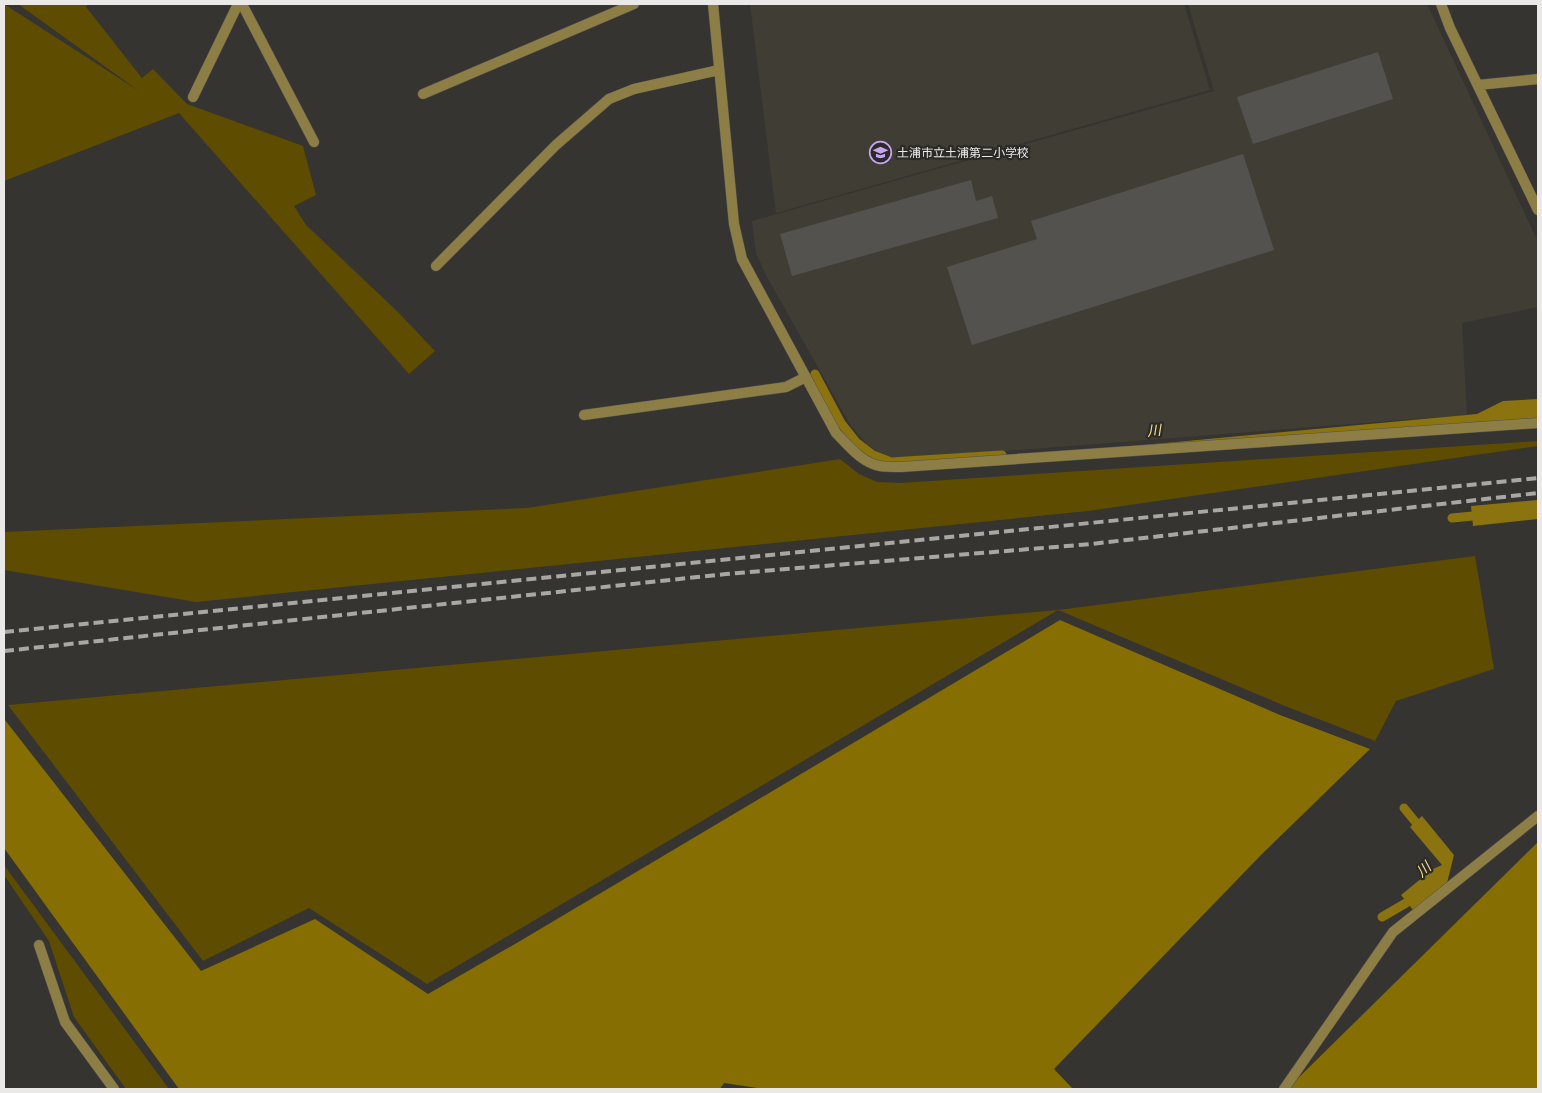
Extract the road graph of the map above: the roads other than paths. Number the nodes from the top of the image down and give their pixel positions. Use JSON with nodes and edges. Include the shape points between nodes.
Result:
{"nodes":[{"id":1,"x":238,"y":4,"type":"edge"},
{"id":2,"x":242,"y":4,"type":"edge"},
{"id":3,"x":634,"y":4,"type":"edge"},
{"id":4,"x":713,"y":4,"type":"edge"},
{"id":5,"x":1441,"y":4,"type":"edge"},
{"id":6,"x":719,"y":70,"type":"junction"},
{"id":7,"x":1538,"y":79,"type":"edge"},
{"id":8,"x":1478,"y":85,"type":"junction"},
{"id":9,"x":423,"y":94,"type":"dead end"},
{"id":10,"x":193,"y":96,"type":"dead end"},
{"id":11,"x":314,"y":142,"type":"dead end"},
{"id":12,"x":1538,"y":210,"type":"edge"},
{"id":13,"x":436,"y":266,"type":"dead end"},
{"id":14,"x":806,"y":377,"type":"junction"},
{"id":15,"x":584,"y":415,"type":"dead end"},
{"id":16,"x":1538,"y":423,"type":"edge"},
{"id":17,"x":1538,"y":816,"type":"edge"},
{"id":18,"x":38,"y":946,"type":"dead end"},
{"id":19,"x":114,"y":1089,"type":"edge"},
{"id":20,"x":1284,"y":1089,"type":"edge"}],
"edges":[{"from":1,"to":10,"type":"street"},
{"from":2,"to":11,"type":"street"},
{"from":3,"to":9,"type":"street"},
{"from":4,"to":6,"type":"street"},
{"from":5,"to":8,"type":"street"},
{"from":6,"to":13,"type":"street","via":[[634,89],[609,99],[556,145]]},
{"from":6,"to":14,"type":"street","via":[[734,224],[742,259]]},
{"from":7,"to":8,"type":"street"},
{"from":8,"to":12,"type":"street"},
{"from":14,"to":15,"type":"street","via":[[786,387]]},
{"from":14,"to":16,"type":"street","via":[[836,433],[865,460],[879,466]]},
{"from":17,"to":20,"type":"street","via":[[1393,932]]},
{"from":18,"to":19,"type":"street","via":[[65,1022]]}]}
